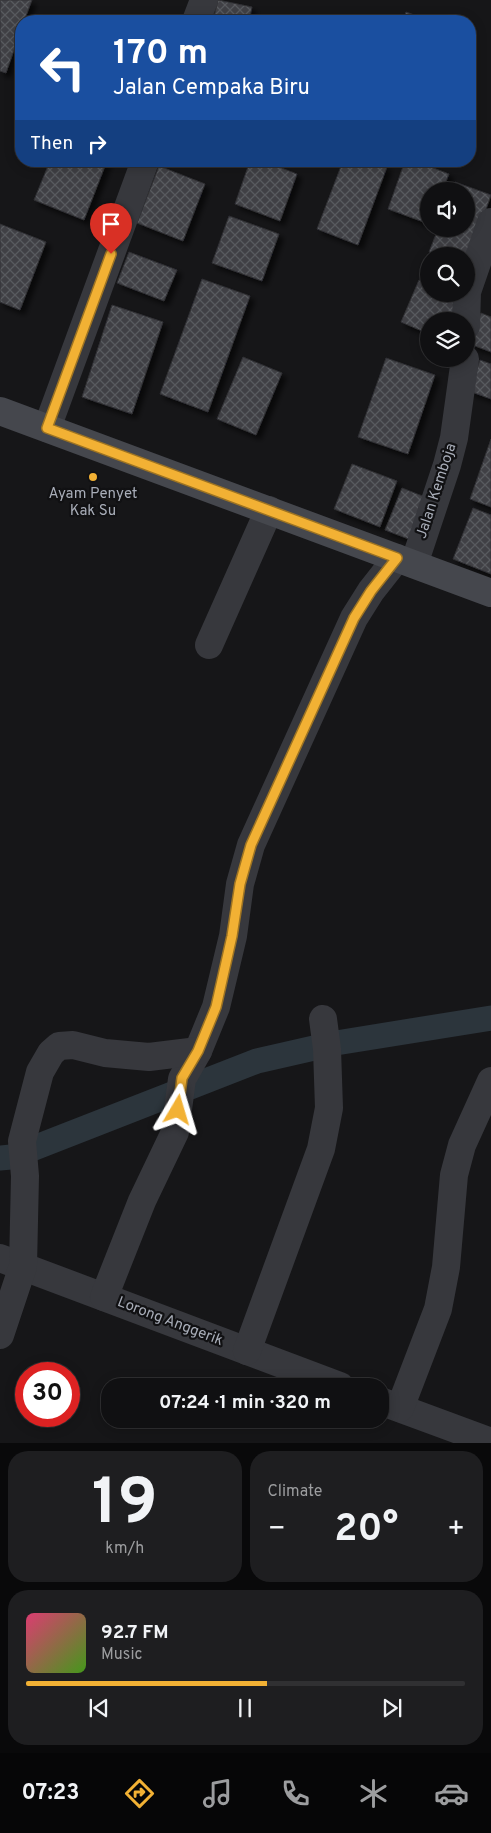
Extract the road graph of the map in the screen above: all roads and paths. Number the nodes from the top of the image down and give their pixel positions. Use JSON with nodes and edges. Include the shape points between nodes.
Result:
{"nodes":[{"id":1,"x":204,"y":0,"type":"edge"},
{"id":2,"x":198,"y":15,"type":"edge"},
{"id":3,"x":143,"y":167,"type":"edge"},
{"id":4,"x":491,"y":222,"type":"edge"},
{"id":5,"x":466,"y":312,"type":"edge"},
{"id":6,"x":464,"y":367,"type":"edge"},
{"id":7,"x":1,"y":415,"type":"edge"},
{"id":8,"x":47,"y":428,"type":"junction"},
{"id":9,"x":269,"y":510,"type":"junction"},
{"id":10,"x":405,"y":561,"type":"junction"},
{"id":11,"x":491,"y":593,"type":"edge"},
{"id":12,"x":209,"y":645,"type":"dead end"},
{"id":13,"x":325,"y":1034,"type":"dead end"},
{"id":14,"x":198,"y":1051,"type":"junction"},
{"id":15,"x":491,"y":1081,"type":"edge"},
{"id":16,"x":11,"y":1262,"type":"edge"},
{"id":17,"x":104,"y":1297,"type":"junction"},
{"id":18,"x":0,"y":1335,"type":"edge"},
{"id":19,"x":247,"y":1352,"type":"junction"},
{"id":20,"x":318,"y":1378,"type":"edge"},
{"id":21,"x":390,"y":1405,"type":"edge"},
{"id":22,"x":491,"y":1442,"type":"edge"}],
"edges":[{"from":1,"to":2,"type":"street"},
{"from":3,"to":8,"type":"street"},
{"from":4,"to":5,"type":"street","via":[[467,292]]},
{"from":6,"to":10,"type":"street","name":"Jalan Kemboja","via":[[450,456]]},
{"from":7,"to":8,"type":"street"},
{"from":8,"to":9,"type":"street"},
{"from":9,"to":10,"type":"street"},
{"from":9,"to":12,"type":"street"},
{"from":10,"to":11,"type":"street"},
{"from":10,"to":14,"type":"street","name":"Jalan Kemboja","via":[[371,591],[354,618],[251,845],[240,884],[216,1007]]},
{"from":13,"to":19,"type":"street","via":[[329,1108],[321,1149]]},
{"from":14,"to":16,"type":"street","via":[[149,1057],[105,1053],[73,1045],[59,1046],[51,1053],[40,1072],[22,1141],[25,1176]]},
{"from":14,"to":17,"type":"street","name":"Jalan Kemboja","via":[[182,1078],[175,1132],[142,1201]]},
{"from":15,"to":21,"type":"street","via":[[462,1145],[454,1175],[446,1267],[438,1309]]},
{"from":16,"to":17,"type":"street","name":"Lorong Anggerik"},
{"from":16,"to":18,"type":"street"},
{"from":17,"to":19,"type":"street","name":"Lorong Anggerik"},
{"from":19,"to":20,"type":"street","name":"Lorong Anggerik"},
{"from":21,"to":22,"type":"street"}]}
